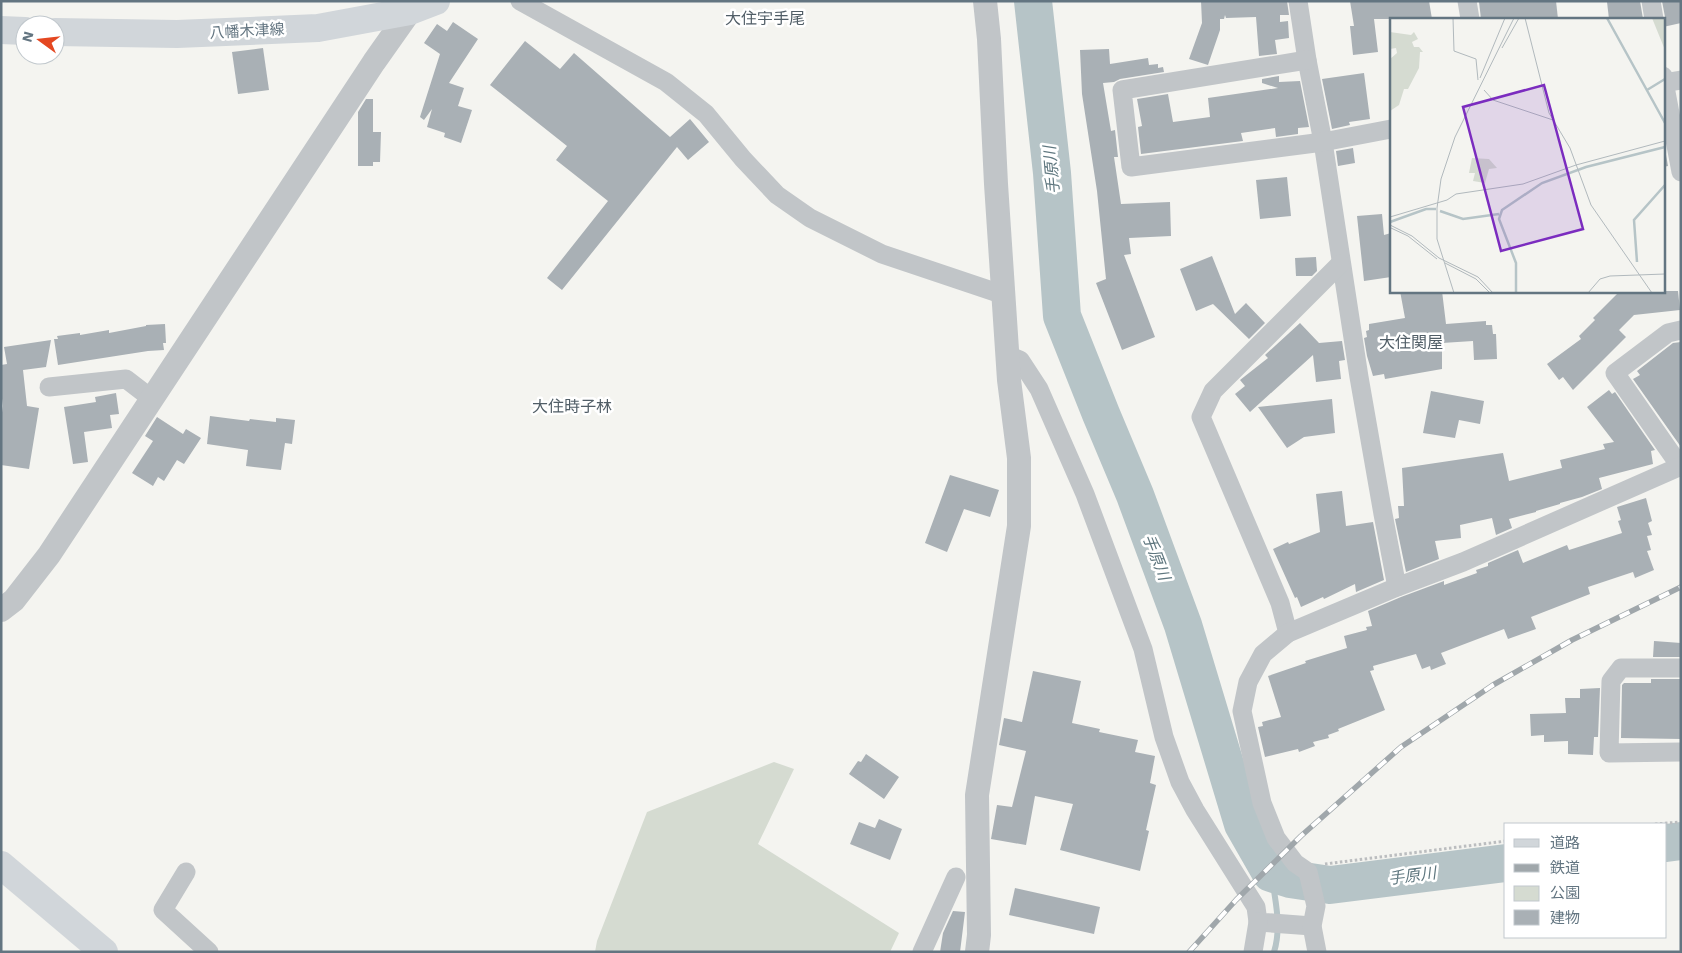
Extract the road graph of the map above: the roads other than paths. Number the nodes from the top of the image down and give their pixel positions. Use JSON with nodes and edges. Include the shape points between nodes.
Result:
{"nodes":[{"id":1,"x":436,"y":1,"type":"edge"},
{"id":2,"x":520,"y":1,"type":"edge"},
{"id":3,"x":985,"y":1,"type":"edge"},
{"id":4,"x":1298,"y":1,"type":"edge"},
{"id":5,"x":1467,"y":1,"type":"edge"},
{"id":6,"x":1651,"y":1,"type":"edge"},
{"id":7,"x":410,"y":11,"type":"junction"},
{"id":8,"x":1470,"y":18,"type":"edge"},
{"id":9,"x":1654,"y":18,"type":"edge"},
{"id":10,"x":1,"y":30,"type":"edge"},
{"id":11,"x":15,"y":31,"type":"edge"},
{"id":12,"x":65,"y":32,"type":"edge"},
{"id":13,"x":1307,"y":60,"type":"junction"},
{"id":14,"x":1668,"y":80,"type":"edge"},
{"id":15,"x":1390,"y":129,"type":"edge"},
{"id":16,"x":1323,"y":142,"type":"junction"},
{"id":17,"x":1681,"y":172,"type":"edge"},
{"id":18,"x":1340,"y":264,"type":"junction"},
{"id":19,"x":1004,"y":295,"type":"junction"},
{"id":20,"x":1681,"y":330,"type":"edge"},
{"id":21,"x":1007,"y":356,"type":"junction"},
{"id":22,"x":50,"y":387,"type":"dead end"},
{"id":23,"x":152,"y":399,"type":"junction"},
{"id":24,"x":1681,"y":466,"type":"edge"},
{"id":25,"x":1398,"y":587,"type":"junction"},
{"id":26,"x":1,"y":610,"type":"edge"},
{"id":27,"x":1288,"y":633,"type":"junction"},
{"id":28,"x":1681,"y":668,"type":"edge"},
{"id":29,"x":1681,"y":752,"type":"edge"},
{"id":30,"x":1,"y":865,"type":"edge"},
{"id":31,"x":186,"y":872,"type":"dead end"},
{"id":32,"x":956,"y":877,"type":"dead end"},
{"id":33,"x":1262,"y":922,"type":"junction"},
{"id":34,"x":1312,"y":926,"type":"junction"},
{"id":35,"x":104,"y":952,"type":"edge"},
{"id":36,"x":209,"y":952,"type":"edge"},
{"id":37,"x":922,"y":952,"type":"edge"},
{"id":38,"x":977,"y":952,"type":"edge"},
{"id":39,"x":1253,"y":952,"type":"edge"},
{"id":40,"x":1317,"y":952,"type":"edge"}],
"edges":[{"from":1,"to":7,"type":"main road","name":"八幡木津線"},
{"from":2,"to":19,"type":"street","via":[[666,82],[706,114],[777,196],[810,218],[882,254]]},
{"from":3,"to":19,"type":"street"},
{"from":4,"to":13,"type":"street"},
{"from":5,"to":8,"type":"street"},
{"from":6,"to":9,"type":"street"},
{"from":7,"to":12,"type":"main road","name":"八幡木津線","via":[[318,28],[177,34]]},
{"from":7,"to":23,"type":"street"},
{"from":10,"to":11,"type":"main road"},
{"from":13,"to":16,"type":"street"},
{"from":13,"to":16,"type":"street","via":[[1122,90],[1131,167]]},
{"from":14,"to":17,"type":"street"},
{"from":15,"to":16,"type":"street"},
{"from":16,"to":18,"type":"street"},
{"from":18,"to":25,"type":"street"},
{"from":18,"to":27,"type":"street","via":[[1213,391],[1201,417],[1280,604]]},
{"from":19,"to":21,"type":"street"},
{"from":20,"to":24,"type":"street","via":[[1668,333],[1614,372]]},
{"from":21,"to":33,"type":"street","via":[[1020,360],[1039,389],[1085,494],[1143,649],[1164,737],[1180,782]]},
{"from":21,"to":38,"type":"street","via":[[1019,458],[1019,526],[977,795]]},
{"from":22,"to":23,"type":"street","via":[[126,379]]},
{"from":23,"to":26,"type":"street","via":[[50,554],[14,600]]},
{"from":24,"to":25,"type":"street","via":[[1463,562]]},
{"from":25,"to":27,"type":"street"},
{"from":27,"to":34,"type":"street","via":[[1263,654],[1248,682],[1242,711],[1262,803],[1276,838],[1306,869],[1316,906]]},
{"from":28,"to":29,"type":"street","via":[[1621,668],[1611,681],[1609,753]]},
{"from":30,"to":35,"type":"main road"},
{"from":31,"to":36,"type":"street","via":[[163,910]]},
{"from":32,"to":37,"type":"street"},
{"from":33,"to":34,"type":"street"},
{"from":33,"to":39,"type":"street"},
{"from":34,"to":40,"type":"street"}]}
